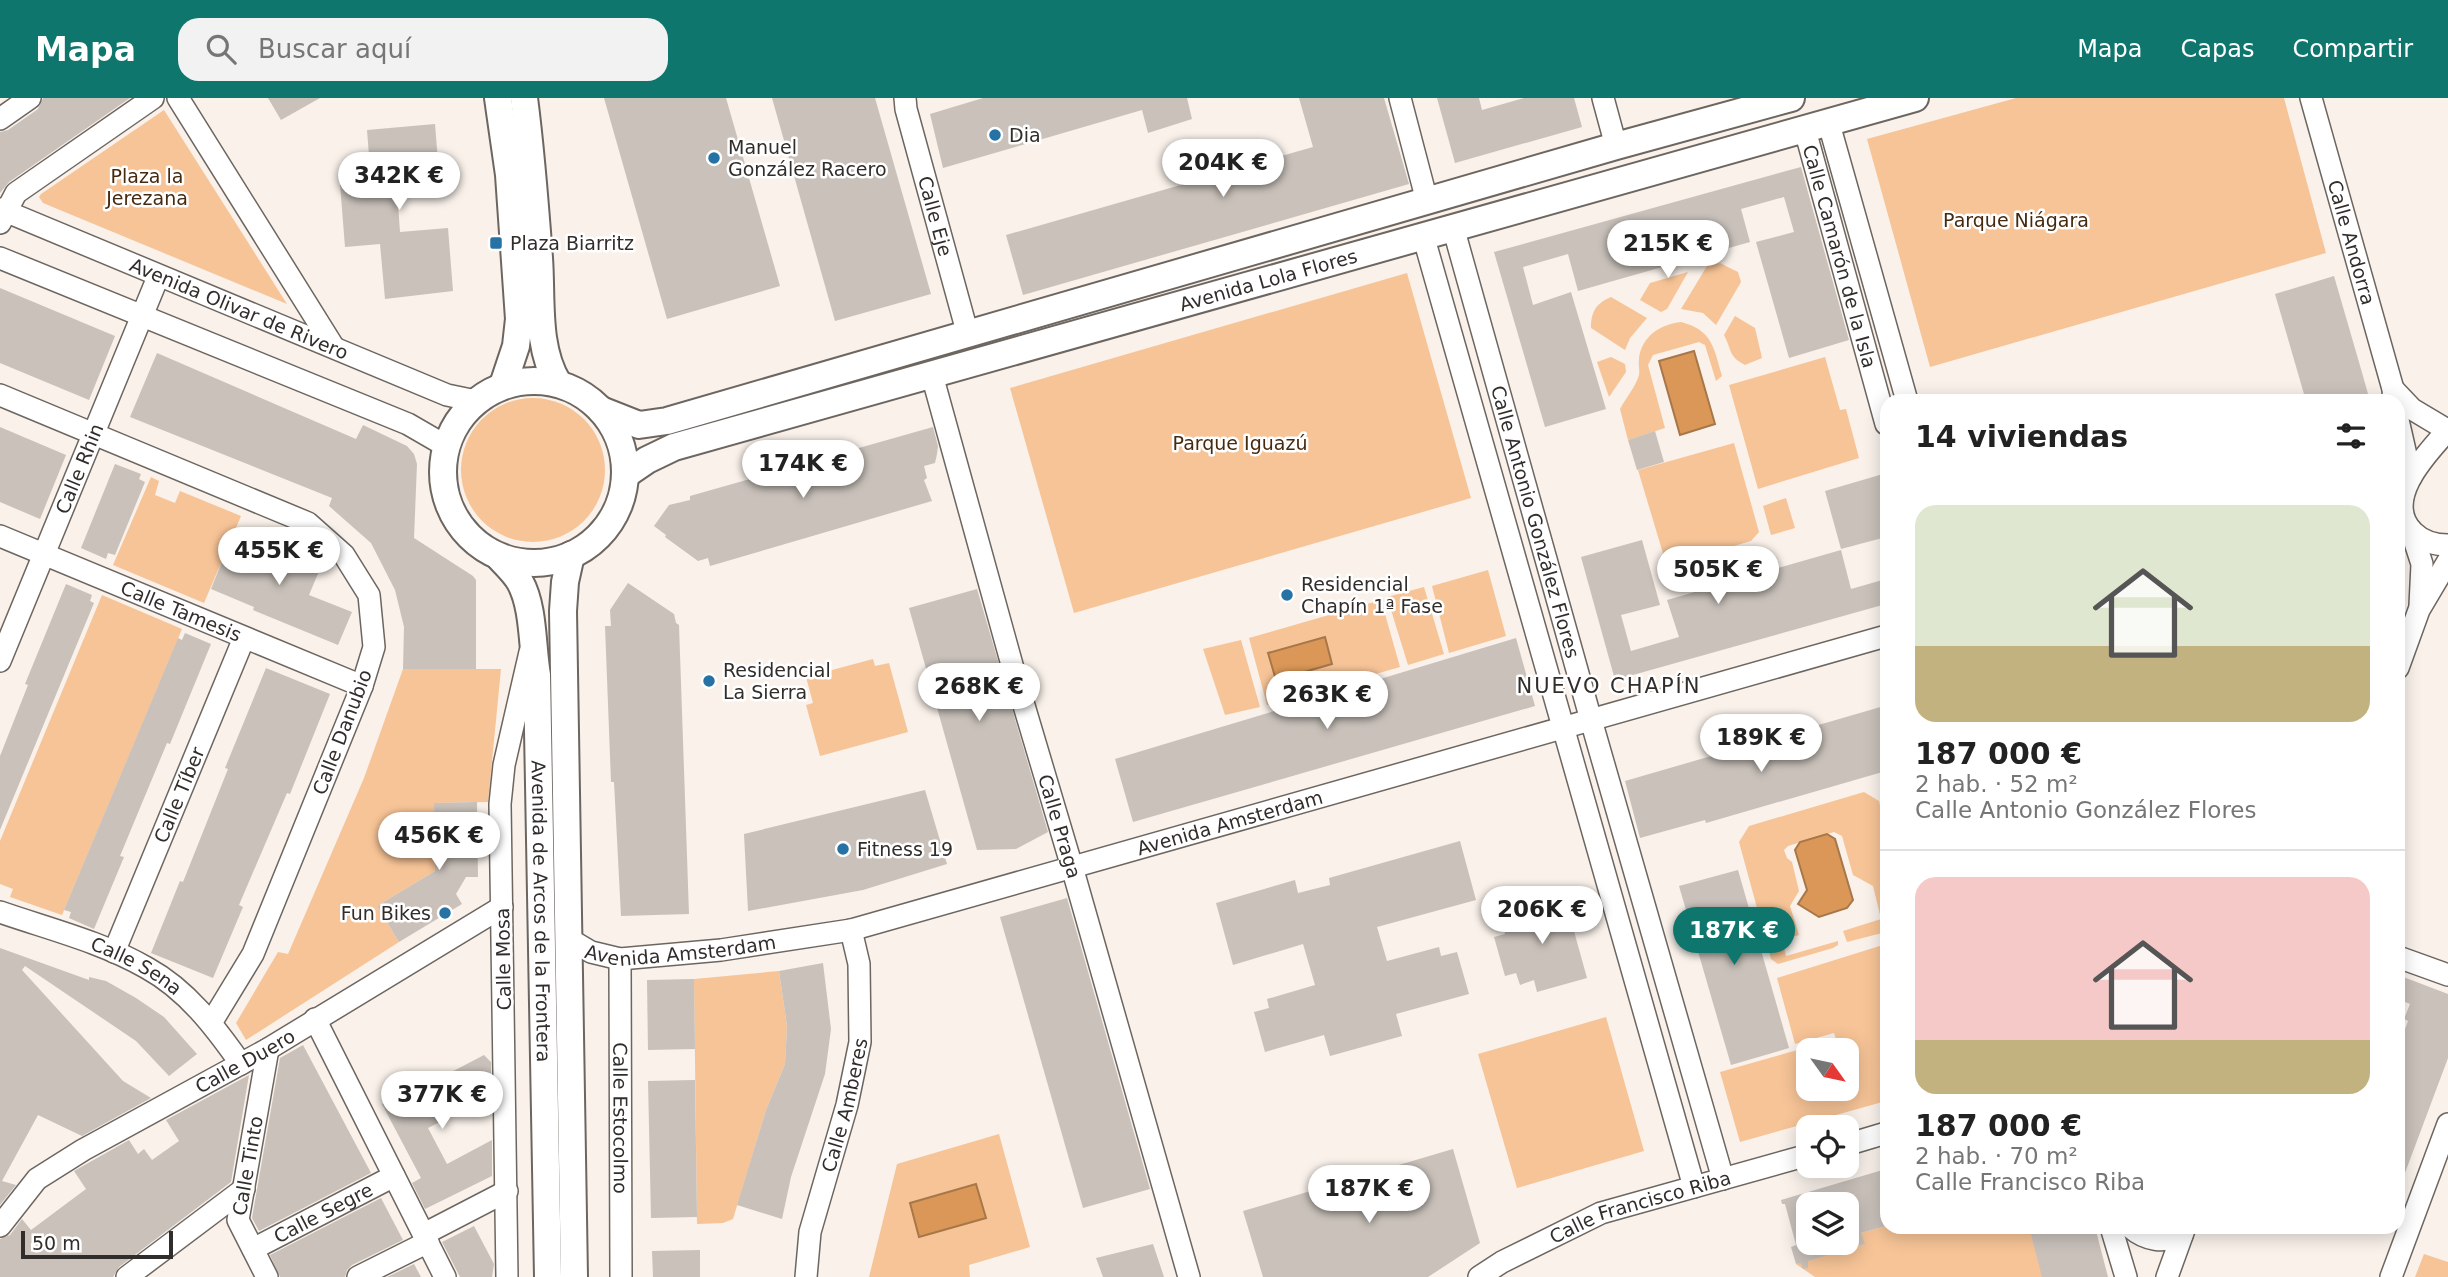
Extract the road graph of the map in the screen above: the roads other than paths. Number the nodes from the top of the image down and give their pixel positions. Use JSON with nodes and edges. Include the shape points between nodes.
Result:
{"nodes":[{"id":1,"x":30,"y":98,"type":"edge"},
{"id":2,"x":153,"y":98,"type":"edge"},
{"id":3,"x":178,"y":98,"type":"edge"},
{"id":4,"x":498,"y":98,"type":"edge"},
{"id":5,"x":524,"y":98,"type":"edge"},
{"id":6,"x":905,"y":98,"type":"edge"},
{"id":7,"x":1400,"y":98,"type":"edge"},
{"id":8,"x":1603,"y":98,"type":"edge"},
{"id":9,"x":1791,"y":98,"type":"edge"},
{"id":10,"x":1915,"y":98,"type":"edge"},
{"id":11,"x":2311,"y":98,"type":"edge"},
{"id":12,"x":0,"y":119,"type":"edge"},
{"id":13,"x":1817,"y":127,"type":"junction"},
{"id":14,"x":1616,"y":146,"type":"junction"},
{"id":15,"x":1427,"y":201,"type":"junction"},
{"id":16,"x":2,"y":215,"type":"edge"},
{"id":17,"x":1453,"y":227,"type":"junction"},
{"id":18,"x":1423,"y":235,"type":"junction"},
{"id":19,"x":0,"y":258,"type":"edge"},
{"id":20,"x":158,"y":276,"type":"junction"},
{"id":21,"x":142,"y":315,"type":"junction"},
{"id":22,"x":968,"y":335,"type":"junction"},
{"id":23,"x":333,"y":346,"type":"junction"},
{"id":24,"x":932,"y":375,"type":"junction"},
{"id":25,"x":558,"y":383,"type":"junction"},
{"id":26,"x":503,"y":385,"type":"junction"},
{"id":27,"x":1905,"y":394,"type":"edge"},
{"id":28,"x":2394,"y":394,"type":"edge"},
{"id":29,"x":0,"y":395,"type":"edge"},
{"id":30,"x":1880,"y":398,"type":"edge"},
{"id":31,"x":476,"y":401,"type":"junction"},
{"id":32,"x":2405,"y":404,"type":"edge"},
{"id":33,"x":601,"y":410,"type":"junction"},
{"id":34,"x":2448,"y":430,"type":"edge"},
{"id":35,"x":93,"y":433,"type":"junction"},
{"id":36,"x":446,"y":446,"type":"junction"},
{"id":37,"x":625,"y":475,"type":"junction"},
{"id":38,"x":2405,"y":486,"type":"edge"},
{"id":39,"x":2405,"y":522,"type":"edge"},
{"id":40,"x":2411,"y":530,"type":"junction"},
{"id":41,"x":0,"y":537,"type":"edge"},
{"id":42,"x":2448,"y":545,"type":"edge"},
{"id":43,"x":44,"y":555,"type":"junction"},
{"id":44,"x":571,"y":555,"type":"junction"},
{"id":45,"x":499,"y":557,"type":"junction"},
{"id":46,"x":2448,"y":561,"type":"edge"},
{"id":47,"x":2419,"y":610,"type":"junction"},
{"id":48,"x":244,"y":638,"type":"junction"},
{"id":49,"x":1880,"y":638,"type":"edge"},
{"id":50,"x":532,"y":644,"type":"junction"},
{"id":51,"x":2405,"y":649,"type":"edge"},
{"id":52,"x":0,"y":661,"type":"edge"},
{"id":53,"x":362,"y":686,"type":"junction"},
{"id":54,"x":1591,"y":720,"type":"junction"},
{"id":55,"x":1563,"y":727,"type":"junction"},
{"id":56,"x":1072,"y":867,"type":"junction"},
{"id":57,"x":502,"y":907,"type":"junction"},
{"id":58,"x":0,"y":912,"type":"edge"},
{"id":59,"x":850,"y":930,"type":"junction"},
{"id":60,"x":569,"y":939,"type":"junction"},
{"id":61,"x":114,"y":952,"type":"junction"},
{"id":62,"x":620,"y":959,"type":"junction"},
{"id":63,"x":2405,"y":960,"type":"edge"},
{"id":64,"x":2448,"y":975,"type":"edge"},
{"id":65,"x":315,"y":1019,"type":"junction"},
{"id":66,"x":211,"y":1023,"type":"junction"},
{"id":67,"x":268,"y":1049,"type":"junction"},
{"id":68,"x":241,"y":1064,"type":"junction"},
{"id":69,"x":1880,"y":1135,"type":"edge"},
{"id":70,"x":2446,"y":1137,"type":"edge"},
{"id":71,"x":1859,"y":1140,"type":"edge"},
{"id":72,"x":1796,"y":1158,"type":"edge"},
{"id":73,"x":394,"y":1176,"type":"junction"},
{"id":74,"x":1723,"y":1179,"type":"junction"},
{"id":75,"x":1694,"y":1187,"type":"junction"},
{"id":76,"x":244,"y":1189,"type":"junction"},
{"id":77,"x":508,"y":1191,"type":"junction"},
{"id":78,"x":0,"y":1226,"type":"edge"},
{"id":79,"x":2114,"y":1234,"type":"edge"},
{"id":80,"x":2143,"y":1234,"type":"edge"},
{"id":81,"x":2179,"y":1234,"type":"edge"},
{"id":82,"x":2183,"y":1234,"type":"edge"},
{"id":83,"x":426,"y":1238,"type":"junction"},
{"id":84,"x":253,"y":1249,"type":"junction"},
{"id":85,"x":127,"y":1277,"type":"edge"},
{"id":86,"x":267,"y":1277,"type":"edge"},
{"id":87,"x":358,"y":1277,"type":"edge"},
{"id":88,"x":445,"y":1277,"type":"edge"},
{"id":89,"x":508,"y":1277,"type":"edge"},
{"id":90,"x":548,"y":1277,"type":"edge"},
{"id":91,"x":574,"y":1277,"type":"edge"},
{"id":92,"x":621,"y":1277,"type":"edge"},
{"id":93,"x":806,"y":1277,"type":"edge"},
{"id":94,"x":1189,"y":1277,"type":"edge"},
{"id":95,"x":1479,"y":1277,"type":"edge"},
{"id":96,"x":2126,"y":1277,"type":"edge"},
{"id":97,"x":2167,"y":1277,"type":"edge"},
{"id":98,"x":2391,"y":1277,"type":"edge"}],
"edges":[{"from":1,"to":12,"type":"street"},
{"from":2,"to":16,"type":"street","via":[[16,193]]},
{"from":3,"to":23,"type":"street"},
{"from":4,"to":26,"type":"main road","via":[[509,174],[519,319]]},
{"from":5,"to":25,"type":"main road","via":[[533,163],[543,340]]},
{"from":6,"to":22,"type":"street","name":"Calle Eje"},
{"from":7,"to":15,"type":"street"},
{"from":8,"to":14,"type":"street"},
{"from":9,"to":14,"type":"main road","name":"Avenida Lola Flores"},
{"from":10,"to":13,"type":"main road","name":"Avenida Lola Flores"},
{"from":11,"to":28,"type":"street","name":"Calle Andorra"},
{"from":13,"to":17,"type":"main road","name":"Avenida Lola Flores"},
{"from":13,"to":27,"type":"street","name":"Calle Camarón de la Isla"},
{"from":13,"to":30,"type":"street","name":"Calle Camarón de la Isla"},
{"from":14,"to":15,"type":"main road","name":"Avenida Lola Flores"},
{"from":15,"to":22,"type":"main road","name":"Avenida Lola Flores"},
{"from":16,"to":20,"type":"street","name":"Avenida Olivar de Rivero"},
{"from":17,"to":18,"type":"main road","name":"Avenida Lola Flores"},
{"from":17,"to":54,"type":"street","name":"Calle Antonio González Flores"},
{"from":18,"to":24,"type":"main road","name":"Avenida Lola Flores"},
{"from":18,"to":55,"type":"street","name":"Calle Antonio González Flores"},
{"from":19,"to":21,"type":"street"},
{"from":20,"to":21,"type":"street","name":"Calle Rhin"},
{"from":20,"to":23,"type":"street","name":"Avenida Olivar de Rivero"},
{"from":21,"to":35,"type":"street","name":"Calle Rhin"},
{"from":21,"to":36,"type":"street","via":[[408,424]]},
{"from":22,"to":33,"type":"main road","name":"Avenida Lola Flores","via":[[660,423],[639,425]]},
{"from":23,"to":31,"type":"street","name":"Avenida Olivar de Rivero","via":[[447,395]]},
{"from":24,"to":37,"type":"main road","name":"Avenida Lola Flores","via":[[674,447]]},
{"from":24,"to":56,"type":"street","name":"Calle Praga"},
{"from":25,"to":26,"type":"main road","via":[[527,380]]},
{"from":25,"to":33,"type":"main road","via":[[576,390]]},
{"from":26,"to":31,"type":"main road"},
{"from":29,"to":35,"type":"street","name":"Calle Danubio"},
{"from":31,"to":36,"type":"main road","via":[[455,425]]},
{"from":32,"to":34,"type":"street","name":"Calle Andorra"},
{"from":33,"to":37,"type":"main road","via":[[618,437]]},
{"from":34,"to":38,"type":"street"},
{"from":35,"to":43,"type":"street","name":"Calle Rhin"},
{"from":35,"to":53,"type":"street","name":"Calle Danubio","via":[[308,523],[344,555],[369,595],[374,646]]},
{"from":36,"to":45,"type":"main road","via":[[444,491],[456,520],[466,534]]},
{"from":37,"to":44,"type":"main road","via":[[611,521]]},
{"from":39,"to":40,"type":"street"},
{"from":40,"to":42,"type":"street","via":[[2422,540]]},
{"from":40,"to":47,"type":"street","via":[[2422,564]]},
{"from":41,"to":43,"type":"street","name":"Calle Tamesis"},
{"from":43,"to":48,"type":"street","name":"Calle Tamesis"},
{"from":43,"to":52,"type":"street","name":"Calle Rhin"},
{"from":44,"to":45,"type":"main road","via":[[530,563]]},
{"from":44,"to":60,"type":"main road","name":"Avenida de Arcos de la Frontera","via":[[563,600]]},
{"from":45,"to":50,"type":"main road","name":"Avenida de Arcos de la Frontera","via":[[524,592],[531,612]]},
{"from":46,"to":47,"type":"street"},
{"from":47,"to":51,"type":"street"},
{"from":48,"to":53,"type":"street","name":"Calle Tamesis"},
{"from":48,"to":61,"type":"street","name":"Calle Tíber"},
{"from":49,"to":54,"type":"street","name":"Avenida Amsterdam"},
{"from":50,"to":57,"type":"street","name":"Calle Mosa","via":[[504,765]]},
{"from":50,"to":90,"type":"main road","name":"Avenida de Arcos de la Frontera","via":[[539,716]]},
{"from":53,"to":66,"type":"street","name":"Calle Danubio","via":[[253,954]]},
{"from":54,"to":55,"type":"street","name":"Avenida Amsterdam"},
{"from":54,"to":74,"type":"street","name":"Calle Antonio González Flores"},
{"from":55,"to":56,"type":"street","name":"Avenida Amsterdam"},
{"from":55,"to":75,"type":"street","name":"Calle Antonio González Flores"},
{"from":56,"to":59,"type":"street","name":"Avenida Amsterdam"},
{"from":56,"to":94,"type":"street","name":"Calle Praga"},
{"from":57,"to":65,"type":"street","name":"Calle Duero"},
{"from":57,"to":77,"type":"street","name":"Calle Mosa"},
{"from":58,"to":61,"type":"street","name":"Calle Sena"},
{"from":59,"to":62,"type":"street","name":"Avenida Amsterdam","via":[[721,950]]},
{"from":59,"to":93,"type":"street","name":"Calle Amberes","via":[[859,964],[860,1042],[810,1232]]},
{"from":60,"to":62,"type":"street","name":"Avenida Amsterdam","via":[[591,952]]},
{"from":60,"to":91,"type":"main road","name":"Avenida de Arcos de la Frontera"},
{"from":61,"to":66,"type":"street","name":"Calle Sena","via":[[181,992]]},
{"from":62,"to":92,"type":"street","name":"Calle Estocolmo"},
{"from":63,"to":64,"type":"street"},
{"from":65,"to":67,"type":"street","name":"Calle Duero"},
{"from":65,"to":73,"type":"street"},
{"from":66,"to":68,"type":"street","name":"Calle Sena"},
{"from":67,"to":68,"type":"street","name":"Calle Duero"},
{"from":67,"to":76,"type":"street","name":"Calle Tinto"},
{"from":68,"to":78,"type":"street","name":"Calle Duero","via":[[37,1179]]},
{"from":69,"to":71,"type":"street"},
{"from":70,"to":98,"type":"street"},
{"from":72,"to":74,"type":"street","name":"Calle Francisco Riba"},
{"from":73,"to":83,"type":"street"},
{"from":73,"to":84,"type":"street","name":"Calle Segre"},
{"from":74,"to":75,"type":"street","name":"Calle Francisco Riba"},
{"from":75,"to":95,"type":"street","name":"Calle Francisco Riba","via":[[1601,1213]]},
{"from":76,"to":84,"type":"street","name":"Calle Tinto","via":[[238,1220]]},
{"from":76,"to":85,"type":"street"},
{"from":77,"to":83,"type":"street"},
{"from":77,"to":89,"type":"street","name":"Calle Mosa"},
{"from":79,"to":96,"type":"street"},
{"from":80,"to":81,"type":"street","via":[[2168,1241]]},
{"from":82,"to":97,"type":"street"},
{"from":83,"to":87,"type":"street"},
{"from":83,"to":88,"type":"street"},
{"from":84,"to":86,"type":"street","name":"Calle Tinto"}]}
